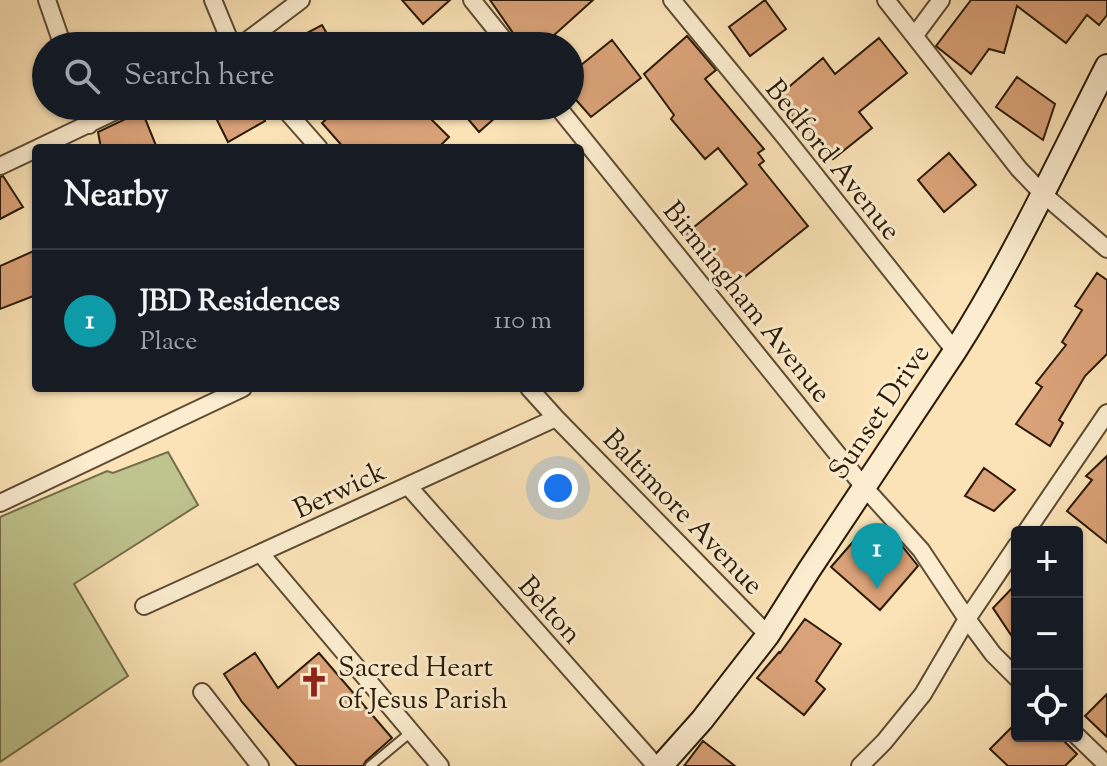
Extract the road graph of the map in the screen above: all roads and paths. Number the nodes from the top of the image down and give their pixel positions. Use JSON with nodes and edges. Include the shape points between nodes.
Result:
{"nodes":[{"id":1,"x":47,"y":0,"type":"edge"},
{"id":2,"x":213,"y":0,"type":"edge"},
{"id":3,"x":301,"y":0,"type":"edge"},
{"id":4,"x":472,"y":0,"type":"edge"},
{"id":5,"x":672,"y":0,"type":"edge"},
{"id":6,"x":886,"y":0,"type":"edge"},
{"id":7,"x":941,"y":0,"type":"edge"},
{"id":8,"x":58,"y":32,"type":"edge"},
{"id":9,"x":226,"y":32,"type":"edge"},
{"id":10,"x":259,"y":32,"type":"edge"},
{"id":11,"x":498,"y":32,"type":"edge"},
{"id":12,"x":915,"y":35,"type":"junction"},
{"id":13,"x":1107,"y":66,"type":"edge"},
{"id":14,"x":87,"y":120,"type":"edge"},
{"id":15,"x":99,"y":120,"type":"edge"},
{"id":16,"x":294,"y":120,"type":"edge"},
{"id":17,"x":568,"y":120,"type":"edge"},
{"id":18,"x":89,"y":125,"type":"junction"},
{"id":19,"x":46,"y":144,"type":"edge"},
{"id":20,"x":315,"y":144,"type":"edge"},
{"id":21,"x":32,"y":150,"type":"edge"},
{"id":22,"x":0,"y":166,"type":"edge"},
{"id":23,"x":1043,"y":194,"type":"junction"},
{"id":24,"x":1107,"y":249,"type":"edge"},
{"id":25,"x":955,"y":351,"type":"junction"},
{"id":26,"x":235,"y":392,"type":"edge"},
{"id":27,"x":533,"y":392,"type":"edge"},
{"id":28,"x":1107,"y":413,"type":"edge"},
{"id":29,"x":556,"y":418,"type":"junction"},
{"id":30,"x":408,"y":486,"type":"junction"},
{"id":31,"x":864,"y":487,"type":"junction"},
{"id":32,"x":0,"y":503,"type":"edge"},
{"id":33,"x":1030,"y":526,"type":"edge"},
{"id":34,"x":261,"y":554,"type":"junction"},
{"id":35,"x":1011,"y":554,"type":"edge"},
{"id":36,"x":144,"y":606,"type":"dead end"},
{"id":37,"x":967,"y":619,"type":"junction"},
{"id":38,"x":768,"y":635,"type":"junction"},
{"id":39,"x":1011,"y":672,"type":"edge"},
{"id":40,"x":202,"y":692,"type":"dead end"},
{"id":41,"x":411,"y":732,"type":"junction"},
{"id":42,"x":1082,"y":742,"type":"edge"},
{"id":43,"x":1099,"y":763,"type":"edge"},
{"id":44,"x":260,"y":766,"type":"edge"},
{"id":45,"x":370,"y":766,"type":"edge"},
{"id":46,"x":440,"y":766,"type":"edge"},
{"id":47,"x":658,"y":766,"type":"edge"},
{"id":48,"x":860,"y":766,"type":"edge"}],
"edges":[{"from":1,"to":8,"type":"street"},
{"from":2,"to":9,"type":"street"},
{"from":3,"to":10,"type":"street"},
{"from":4,"to":11,"type":"street"},
{"from":5,"to":25,"type":"street","name":"Bedford Avenue"},
{"from":6,"to":12,"type":"street"},
{"from":7,"to":12,"type":"street"},
{"from":12,"to":23,"type":"street"},
{"from":13,"to":23,"type":"street","name":"Sunset Drive"},
{"from":14,"to":18,"type":"street"},
{"from":15,"to":18,"type":"street"},
{"from":16,"to":20,"type":"street"},
{"from":17,"to":31,"type":"street","name":"Birmingham Avenue"},
{"from":18,"to":19,"type":"street"},
{"from":21,"to":22,"type":"street"},
{"from":23,"to":24,"type":"street"},
{"from":23,"to":25,"type":"street","name":"Sunset Drive"},
{"from":25,"to":31,"type":"street","name":"Sunset Drive"},
{"from":26,"to":32,"type":"street"},
{"from":27,"to":29,"type":"street","name":"Baltimore Avenue"},
{"from":28,"to":33,"type":"street"},
{"from":29,"to":30,"type":"street","name":"Berwick"},
{"from":29,"to":38,"type":"street","name":"Baltimore Avenue"},
{"from":30,"to":34,"type":"street","name":"Berwick"},
{"from":30,"to":47,"type":"street","name":"Belton"},
{"from":31,"to":37,"type":"street","name":"Birmingham Avenue","via":[[921,550]]},
{"from":31,"to":38,"type":"street","name":"Sunset Drive"},
{"from":34,"to":36,"type":"street","name":"Berwick"},
{"from":34,"to":41,"type":"street"},
{"from":35,"to":37,"type":"street"},
{"from":37,"to":39,"type":"street","name":"Birmingham Avenue"},
{"from":37,"to":48,"type":"street","via":[[923,694]]},
{"from":38,"to":47,"type":"street","name":"Sunset Drive","via":[[702,720]]},
{"from":40,"to":44,"type":"street"},
{"from":41,"to":45,"type":"lane"},
{"from":41,"to":46,"type":"street"},
{"from":42,"to":43,"type":"street"}]}
